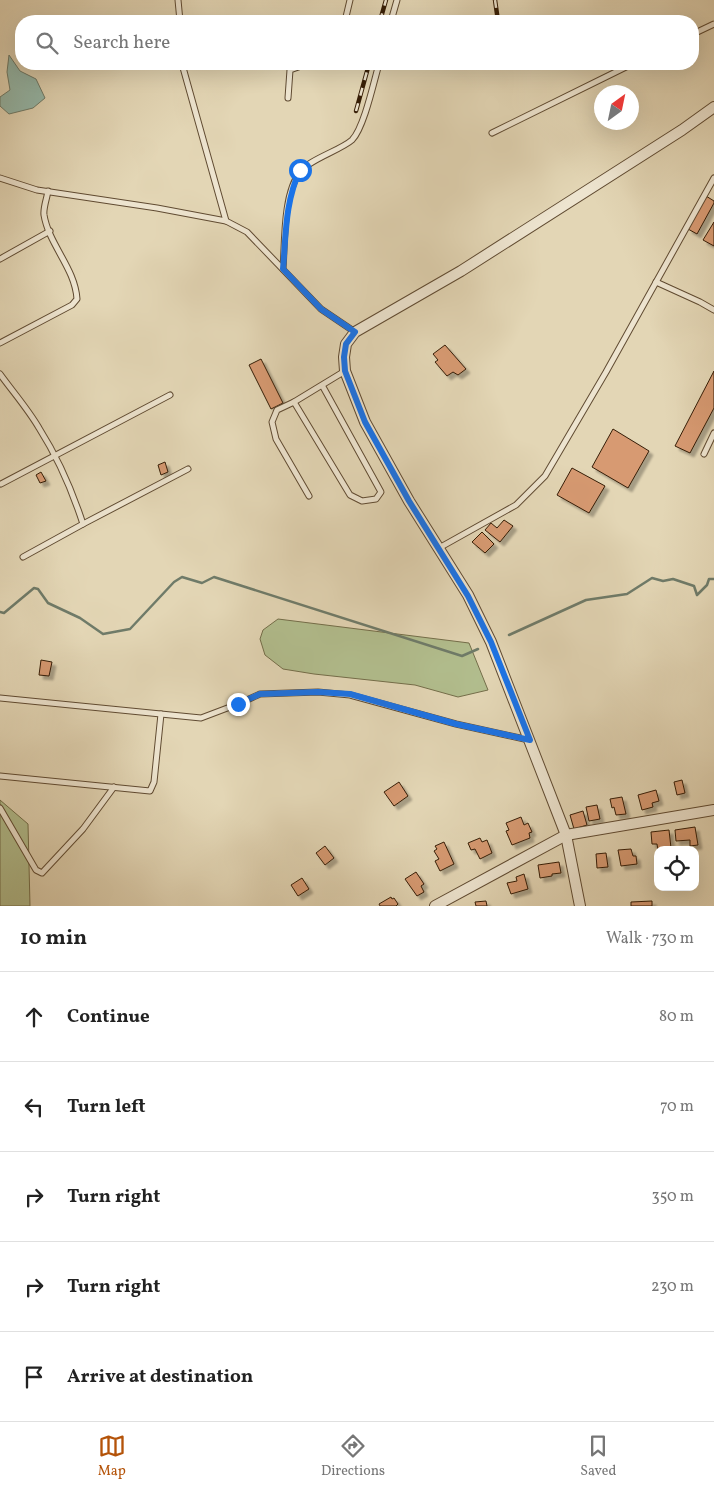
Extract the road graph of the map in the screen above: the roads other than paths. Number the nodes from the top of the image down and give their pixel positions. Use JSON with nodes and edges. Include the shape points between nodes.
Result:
{"nodes":[{"id":1,"x":178,"y":0,"type":"edge"},
{"id":2,"x":350,"y":0,"type":"edge"},
{"id":3,"x":396,"y":0,"type":"edge"},
{"id":4,"x":179,"y":15,"type":"edge"},
{"id":5,"x":346,"y":15,"type":"edge"},
{"id":6,"x":392,"y":15,"type":"edge"},
{"id":7,"x":714,"y":24,"type":"edge"},
{"id":8,"x":699,"y":31,"type":"edge"},
{"id":9,"x":184,"y":70,"type":"edge"},
{"id":10,"x":290,"y":70,"type":"edge"},
{"id":11,"x":377,"y":70,"type":"edge"},
{"id":12,"x":620,"y":70,"type":"edge"},
{"id":13,"x":288,"y":98,"type":"dead end"},
{"id":14,"x":714,"y":107,"type":"edge"},
{"id":15,"x":492,"y":133,"type":"dead end"},
{"id":16,"x":0,"y":178,"type":"edge"},
{"id":17,"x":714,"y":178,"type":"edge"},
{"id":18,"x":48,"y":191,"type":"junction"},
{"id":19,"x":226,"y":221,"type":"junction"},
{"id":20,"x":50,"y":232,"type":"junction"},
{"id":21,"x":0,"y":259,"type":"edge"},
{"id":22,"x":283,"y":269,"type":"junction"},
{"id":23,"x":656,"y":282,"type":"junction"},
{"id":24,"x":714,"y":310,"type":"edge"},
{"id":25,"x":355,"y":332,"type":"junction"},
{"id":26,"x":0,"y":343,"type":"edge"},
{"id":27,"x":345,"y":371,"type":"junction"},
{"id":28,"x":0,"y":374,"type":"edge"},
{"id":29,"x":322,"y":385,"type":"junction"},
{"id":30,"x":170,"y":395,"type":"dead end"},
{"id":31,"x":294,"y":402,"type":"junction"},
{"id":32,"x":714,"y":433,"type":"edge"},
{"id":33,"x":704,"y":454,"type":"dead end"},
{"id":34,"x":55,"y":455,"type":"junction"},
{"id":35,"x":188,"y":469,"type":"dead end"},
{"id":36,"x":1,"y":484,"type":"edge"},
{"id":37,"x":309,"y":496,"type":"dead end"},
{"id":38,"x":83,"y":524,"type":"junction"},
{"id":39,"x":439,"y":548,"type":"junction"},
{"id":40,"x":23,"y":557,"type":"dead end"},
{"id":41,"x":0,"y":698,"type":"edge"},
{"id":42,"x":161,"y":714,"type":"junction"},
{"id":43,"x":530,"y":740,"type":"junction"},
{"id":44,"x":0,"y":776,"type":"edge"},
{"id":45,"x":114,"y":787,"type":"junction"},
{"id":46,"x":0,"y":808,"type":"edge"},
{"id":47,"x":714,"y":810,"type":"edge"},
{"id":48,"x":566,"y":835,"type":"junction"},
{"id":49,"x":435,"y":906,"type":"edge"},
{"id":50,"x":580,"y":906,"type":"edge"}],
"edges":[{"from":1,"to":4,"type":"lane"},
{"from":2,"to":5,"type":"lane"},
{"from":3,"to":6,"type":"lane"},
{"from":7,"to":8,"type":"lane"},
{"from":9,"to":19,"type":"lane"},
{"from":10,"to":13,"type":"lane"},
{"from":11,"to":22,"type":"lane","via":[[364,117],[353,139],[300,170],[288,206]]},
{"from":12,"to":15,"type":"lane"},
{"from":14,"to":25,"type":"street","via":[[461,271]]},
{"from":16,"to":18,"type":"lane"},
{"from":17,"to":23,"type":"lane"},
{"from":18,"to":19,"type":"lane"},
{"from":18,"to":20,"type":"lane","via":[[43,213]]},
{"from":19,"to":22,"type":"lane","via":[[247,232]]},
{"from":20,"to":21,"type":"lane"},
{"from":20,"to":26,"type":"lane","via":[[76,286],[77,299],[72,305]]},
{"from":22,"to":25,"type":"lane","via":[[321,309]]},
{"from":23,"to":24,"type":"lane"},
{"from":23,"to":39,"type":"lane","via":[[545,476],[516,505]]},
{"from":25,"to":27,"type":"street","via":[[346,344]]},
{"from":27,"to":29,"type":"lane"},
{"from":27,"to":39,"type":"street","via":[[365,422]]},
{"from":28,"to":34,"type":"lane"},
{"from":29,"to":31,"type":"lane"},
{"from":29,"to":31,"type":"lane","via":[[381,492],[376,499],[362,501],[350,495]]},
{"from":30,"to":34,"type":"lane"},
{"from":31,"to":37,"type":"lane","via":[[277,410],[272,422],[276,439]]},
{"from":32,"to":33,"type":"lane"},
{"from":34,"to":36,"type":"lane"},
{"from":34,"to":38,"type":"lane"},
{"from":35,"to":38,"type":"lane"},
{"from":38,"to":40,"type":"lane"},
{"from":39,"to":43,"type":"street","via":[[491,642]]},
{"from":41,"to":42,"type":"lane"},
{"from":42,"to":43,"type":"lane","via":[[201,718],[260,694],[350,694],[456,724]]},
{"from":42,"to":45,"type":"lane","via":[[154,782],[150,791]]},
{"from":43,"to":48,"type":"street"},
{"from":44,"to":45,"type":"lane"},
{"from":45,"to":46,"type":"lane","via":[[83,829],[42,873],[36,870]]},
{"from":47,"to":48,"type":"street"},
{"from":48,"to":49,"type":"street"},
{"from":48,"to":50,"type":"street"}]}
